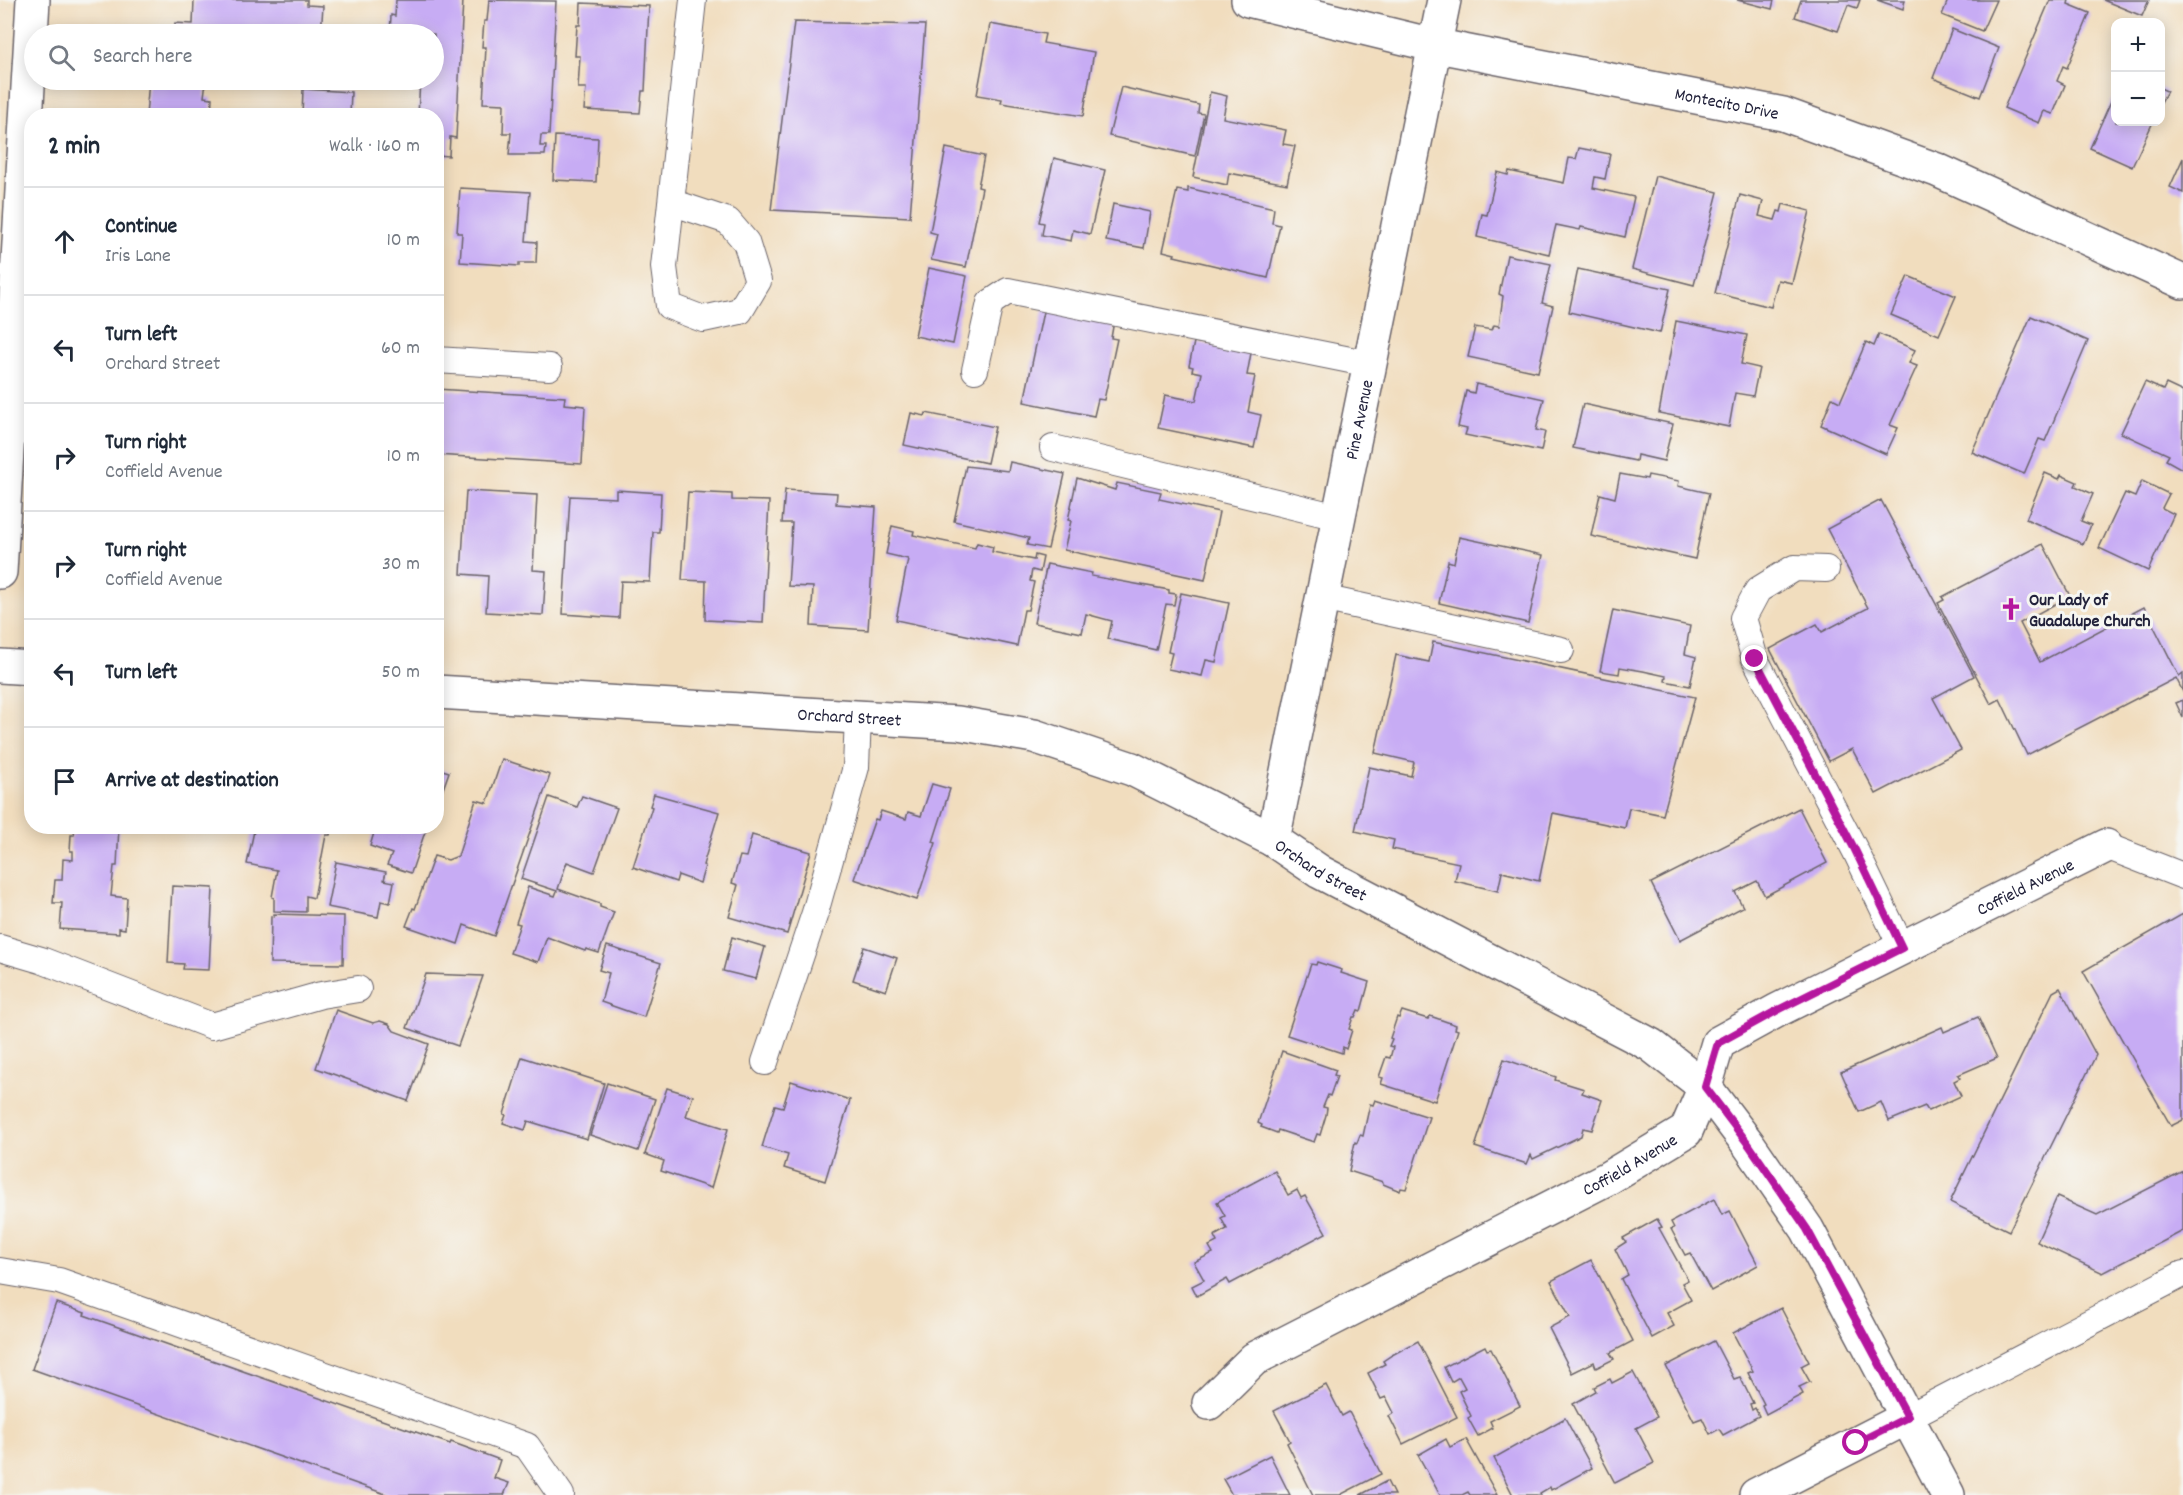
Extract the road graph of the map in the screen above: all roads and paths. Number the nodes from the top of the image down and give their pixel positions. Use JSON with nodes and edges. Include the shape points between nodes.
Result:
{"nodes":[{"id":1,"x":33,"y":0,"type":"edge"},
{"id":2,"x":693,"y":0,"type":"edge"},
{"id":3,"x":1248,"y":0,"type":"edge"},
{"id":4,"x":1444,"y":0,"type":"edge"},
{"id":5,"x":32,"y":24,"type":"edge"},
{"id":6,"x":1433,"y":45,"type":"junction"},
{"id":7,"x":30,"y":90,"type":"edge"},
{"id":8,"x":29,"y":108,"type":"edge"},
{"id":9,"x":671,"y":202,"type":"junction"},
{"id":10,"x":24,"y":268,"type":"edge"},
{"id":11,"x":2183,"y":282,"type":"edge"},
{"id":12,"x":21,"y":357,"type":"edge"},
{"id":13,"x":444,"y":360,"type":"edge"},
{"id":14,"x":1370,"y":364,"type":"junction"},
{"id":15,"x":549,"y":367,"type":"dead end"},
{"id":16,"x":975,"y":370,"type":"dead end"},
{"id":17,"x":5,"y":395,"type":"edge"},
{"id":18,"x":1053,"y":448,"type":"dead end"},
{"id":19,"x":1338,"y":517,"type":"junction"},
{"id":20,"x":1826,"y":569,"type":"dead end"},
{"id":21,"x":0,"y":572,"type":"edge"},
{"id":22,"x":1322,"y":598,"type":"junction"},
{"id":23,"x":1561,"y":650,"type":"dead end"},
{"id":24,"x":0,"y":666,"type":"edge"},
{"id":25,"x":24,"y":668,"type":"edge"},
{"id":26,"x":444,"y":692,"type":"edge"},
{"id":27,"x":858,"y":717,"type":"junction"},
{"id":28,"x":1273,"y":840,"type":"junction"},
{"id":29,"x":2106,"y":846,"type":"joint"},
{"id":30,"x":2183,"y":876,"type":"edge"},
{"id":31,"x":0,"y":948,"type":"edge"},
{"id":32,"x":1902,"y":948,"type":"junction"},
{"id":33,"x":358,"y":989,"type":"dead end"},
{"id":34,"x":765,"y":1062,"type":"dead end"},
{"id":35,"x":1705,"y":1087,"type":"junction"},
{"id":36,"x":0,"y":1271,"type":"edge"},
{"id":37,"x":2183,"y":1274,"type":"edge"},
{"id":38,"x":1209,"y":1402,"type":"dead end"},
{"id":39,"x":1908,"y":1417,"type":"junction"},
{"id":40,"x":561,"y":1495,"type":"edge"},
{"id":41,"x":1756,"y":1495,"type":"edge"},
{"id":42,"x":1948,"y":1495,"type":"edge"}],
"edges":[{"from":1,"to":5,"type":"street"},
{"from":2,"to":9,"type":"lane"},
{"from":3,"to":6,"type":"street","name":"Montecito Drive"},
{"from":4,"to":6,"type":"street","name":"Pine Avenue"},
{"from":6,"to":11,"type":"street","name":"Montecito Drive","via":[[1783,114],[1937,170]]},
{"from":6,"to":14,"type":"street","name":"Pine Avenue"},
{"from":7,"to":8,"type":"street"},
{"from":9,"to":9,"type":"lane","via":[[664,267],[669,306],[703,319],[740,311],[758,281],[746,242],[728,221]]},
{"from":10,"to":12,"type":"street"},
{"from":12,"to":17,"type":"street"},
{"from":13,"to":15,"type":"lane"},
{"from":14,"to":16,"type":"lane","via":[[1008,291],[990,303]]},
{"from":14,"to":19,"type":"street","name":"Pine Avenue"},
{"from":17,"to":21,"type":"street"},
{"from":18,"to":19,"type":"lane"},
{"from":19,"to":22,"type":"street","name":"Pine Avenue"},
{"from":20,"to":32,"type":"lane","via":[[1794,568],[1758,590],[1743,618],[1755,659]]},
{"from":22,"to":23,"type":"lane"},
{"from":22,"to":28,"type":"street","name":"Pine Avenue"},
{"from":24,"to":25,"type":"street"},
{"from":26,"to":27,"type":"street","name":"Orchard Street"},
{"from":27,"to":28,"type":"street","name":"Orchard Street","via":[[958,723],[1034,736],[1132,769]]},
{"from":27,"to":34,"type":"lane","via":[[856,767]]},
{"from":28,"to":35,"type":"street","name":"Orchard Street","via":[[1320,872],[1651,1045]]},
{"from":29,"to":30,"type":"lane"},
{"from":29,"to":32,"type":"street","name":"Coffield Avenue"},
{"from":31,"to":33,"type":"lane","via":[[212,1026],[321,995]]},
{"from":32,"to":35,"type":"street","name":"Coffield Avenue","via":[[1718,1043]]},
{"from":35,"to":38,"type":"street","name":"Coffield Avenue","via":[[1686,1131],[1608,1178],[1254,1359]]},
{"from":35,"to":39,"type":"street","name":"Orchard Street","via":[[1807,1229]]},
{"from":36,"to":40,"type":"lane","via":[[59,1281],[527,1446]]},
{"from":37,"to":39,"type":"lane"},
{"from":39,"to":41,"type":"street"},
{"from":39,"to":42,"type":"street","name":"Orchard Street"}]}
